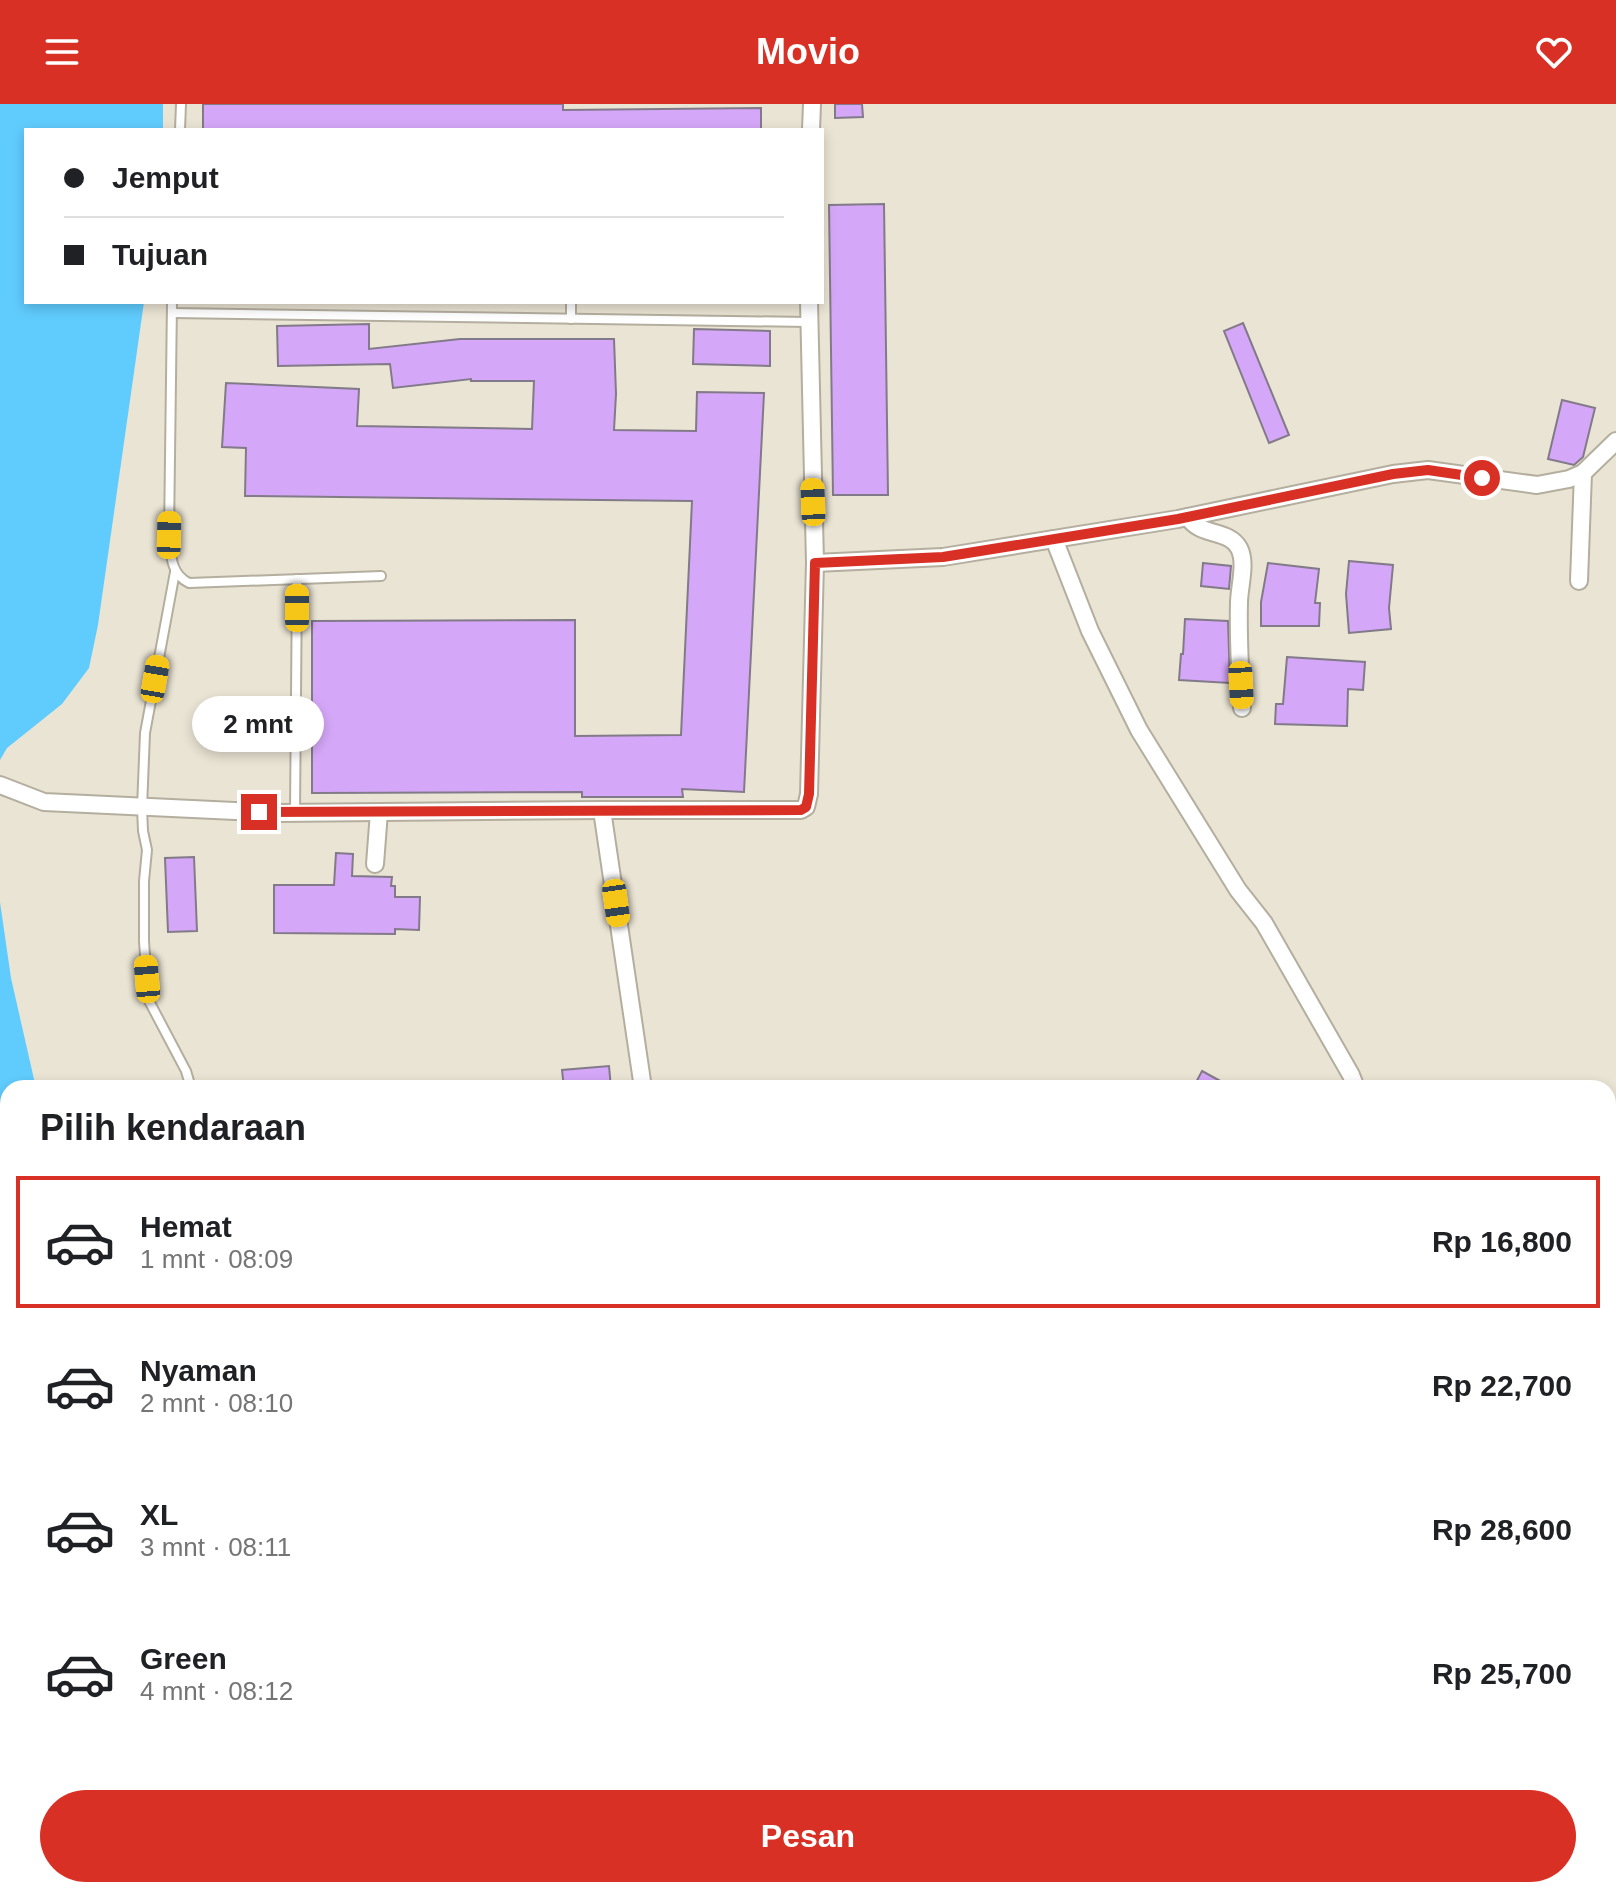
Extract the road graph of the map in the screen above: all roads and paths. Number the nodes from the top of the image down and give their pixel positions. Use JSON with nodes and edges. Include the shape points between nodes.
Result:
{"nodes":[{"id":1,"x":181,"y":104,"type":"edge"},
{"id":2,"x":812,"y":104,"type":"edge"},
{"id":3,"x":180,"y":128,"type":"edge"},
{"id":4,"x":811,"y":128,"type":"edge"},
{"id":5,"x":172,"y":304,"type":"edge"},
{"id":6,"x":571,"y":304,"type":"edge"},
{"id":7,"x":809,"y":304,"type":"edge"},
{"id":8,"x":172,"y":313,"type":"junction"},
{"id":9,"x":571,"y":319,"type":"junction"},
{"id":10,"x":808,"y":322,"type":"junction"},
{"id":11,"x":1616,"y":441,"type":"edge"},
{"id":12,"x":1583,"y":473,"type":"junction"},
{"id":13,"x":1188,"y":517,"type":"junction"},
{"id":14,"x":1054,"y":539,"type":"junction"},
{"id":15,"x":815,"y":563,"type":"junction"},
{"id":16,"x":175,"y":572,"type":"junction"},
{"id":17,"x":381,"y":576,"type":"dead end"},
{"id":18,"x":297,"y":579,"type":"junction"},
{"id":19,"x":1579,"y":581,"type":"dead end"},
{"id":20,"x":1242,"y":708,"type":"dead end"},
{"id":21,"x":0,"y":785,"type":"edge"},
{"id":22,"x":142,"y":808,"type":"junction"},
{"id":23,"x":602,"y":810,"type":"junction"},
{"id":24,"x":379,"y":812,"type":"junction"},
{"id":25,"x":295,"y":813,"type":"junction"},
{"id":26,"x":375,"y":864,"type":"dead end"},
{"id":27,"x":189,"y":1080,"type":"edge"},
{"id":28,"x":642,"y":1080,"type":"edge"},
{"id":29,"x":1353,"y":1080,"type":"edge"}],
"edges":[{"from":1,"to":3,"type":"lane"},
{"from":2,"to":4,"type":"street"},
{"from":5,"to":8,"type":"lane"},
{"from":6,"to":9,"type":"lane"},
{"from":7,"to":10,"type":"street"},
{"from":8,"to":9,"type":"lane"},
{"from":8,"to":16,"type":"lane","via":[[169,535]]},
{"from":9,"to":10,"type":"lane"},
{"from":10,"to":15,"type":"street"},
{"from":11,"to":12,"type":"street"},
{"from":12,"to":13,"type":"street","via":[[1537,485],[1428,470]]},
{"from":12,"to":19,"type":"street"},
{"from":13,"to":14,"type":"street"},
{"from":13,"to":20,"type":"street","via":[[1199,529],[1232,540],[1240,549]]},
{"from":14,"to":15,"type":"street","via":[[943,557]]},
{"from":14,"to":29,"type":"street","via":[[1090,631],[1139,730],[1264,923]]},
{"from":15,"to":23,"type":"street","via":[[806,807]]},
{"from":16,"to":18,"type":"lane","via":[[189,583]]},
{"from":16,"to":22,"type":"lane","via":[[145,733]]},
{"from":17,"to":18,"type":"lane"},
{"from":18,"to":25,"type":"lane"},
{"from":21,"to":22,"type":"street","via":[[44,802]]},
{"from":22,"to":25,"type":"street"},
{"from":22,"to":27,"type":"lane","via":[[148,999]]},
{"from":23,"to":24,"type":"street"},
{"from":23,"to":28,"type":"street"},
{"from":24,"to":25,"type":"street"},
{"from":24,"to":26,"type":"street"}]}
